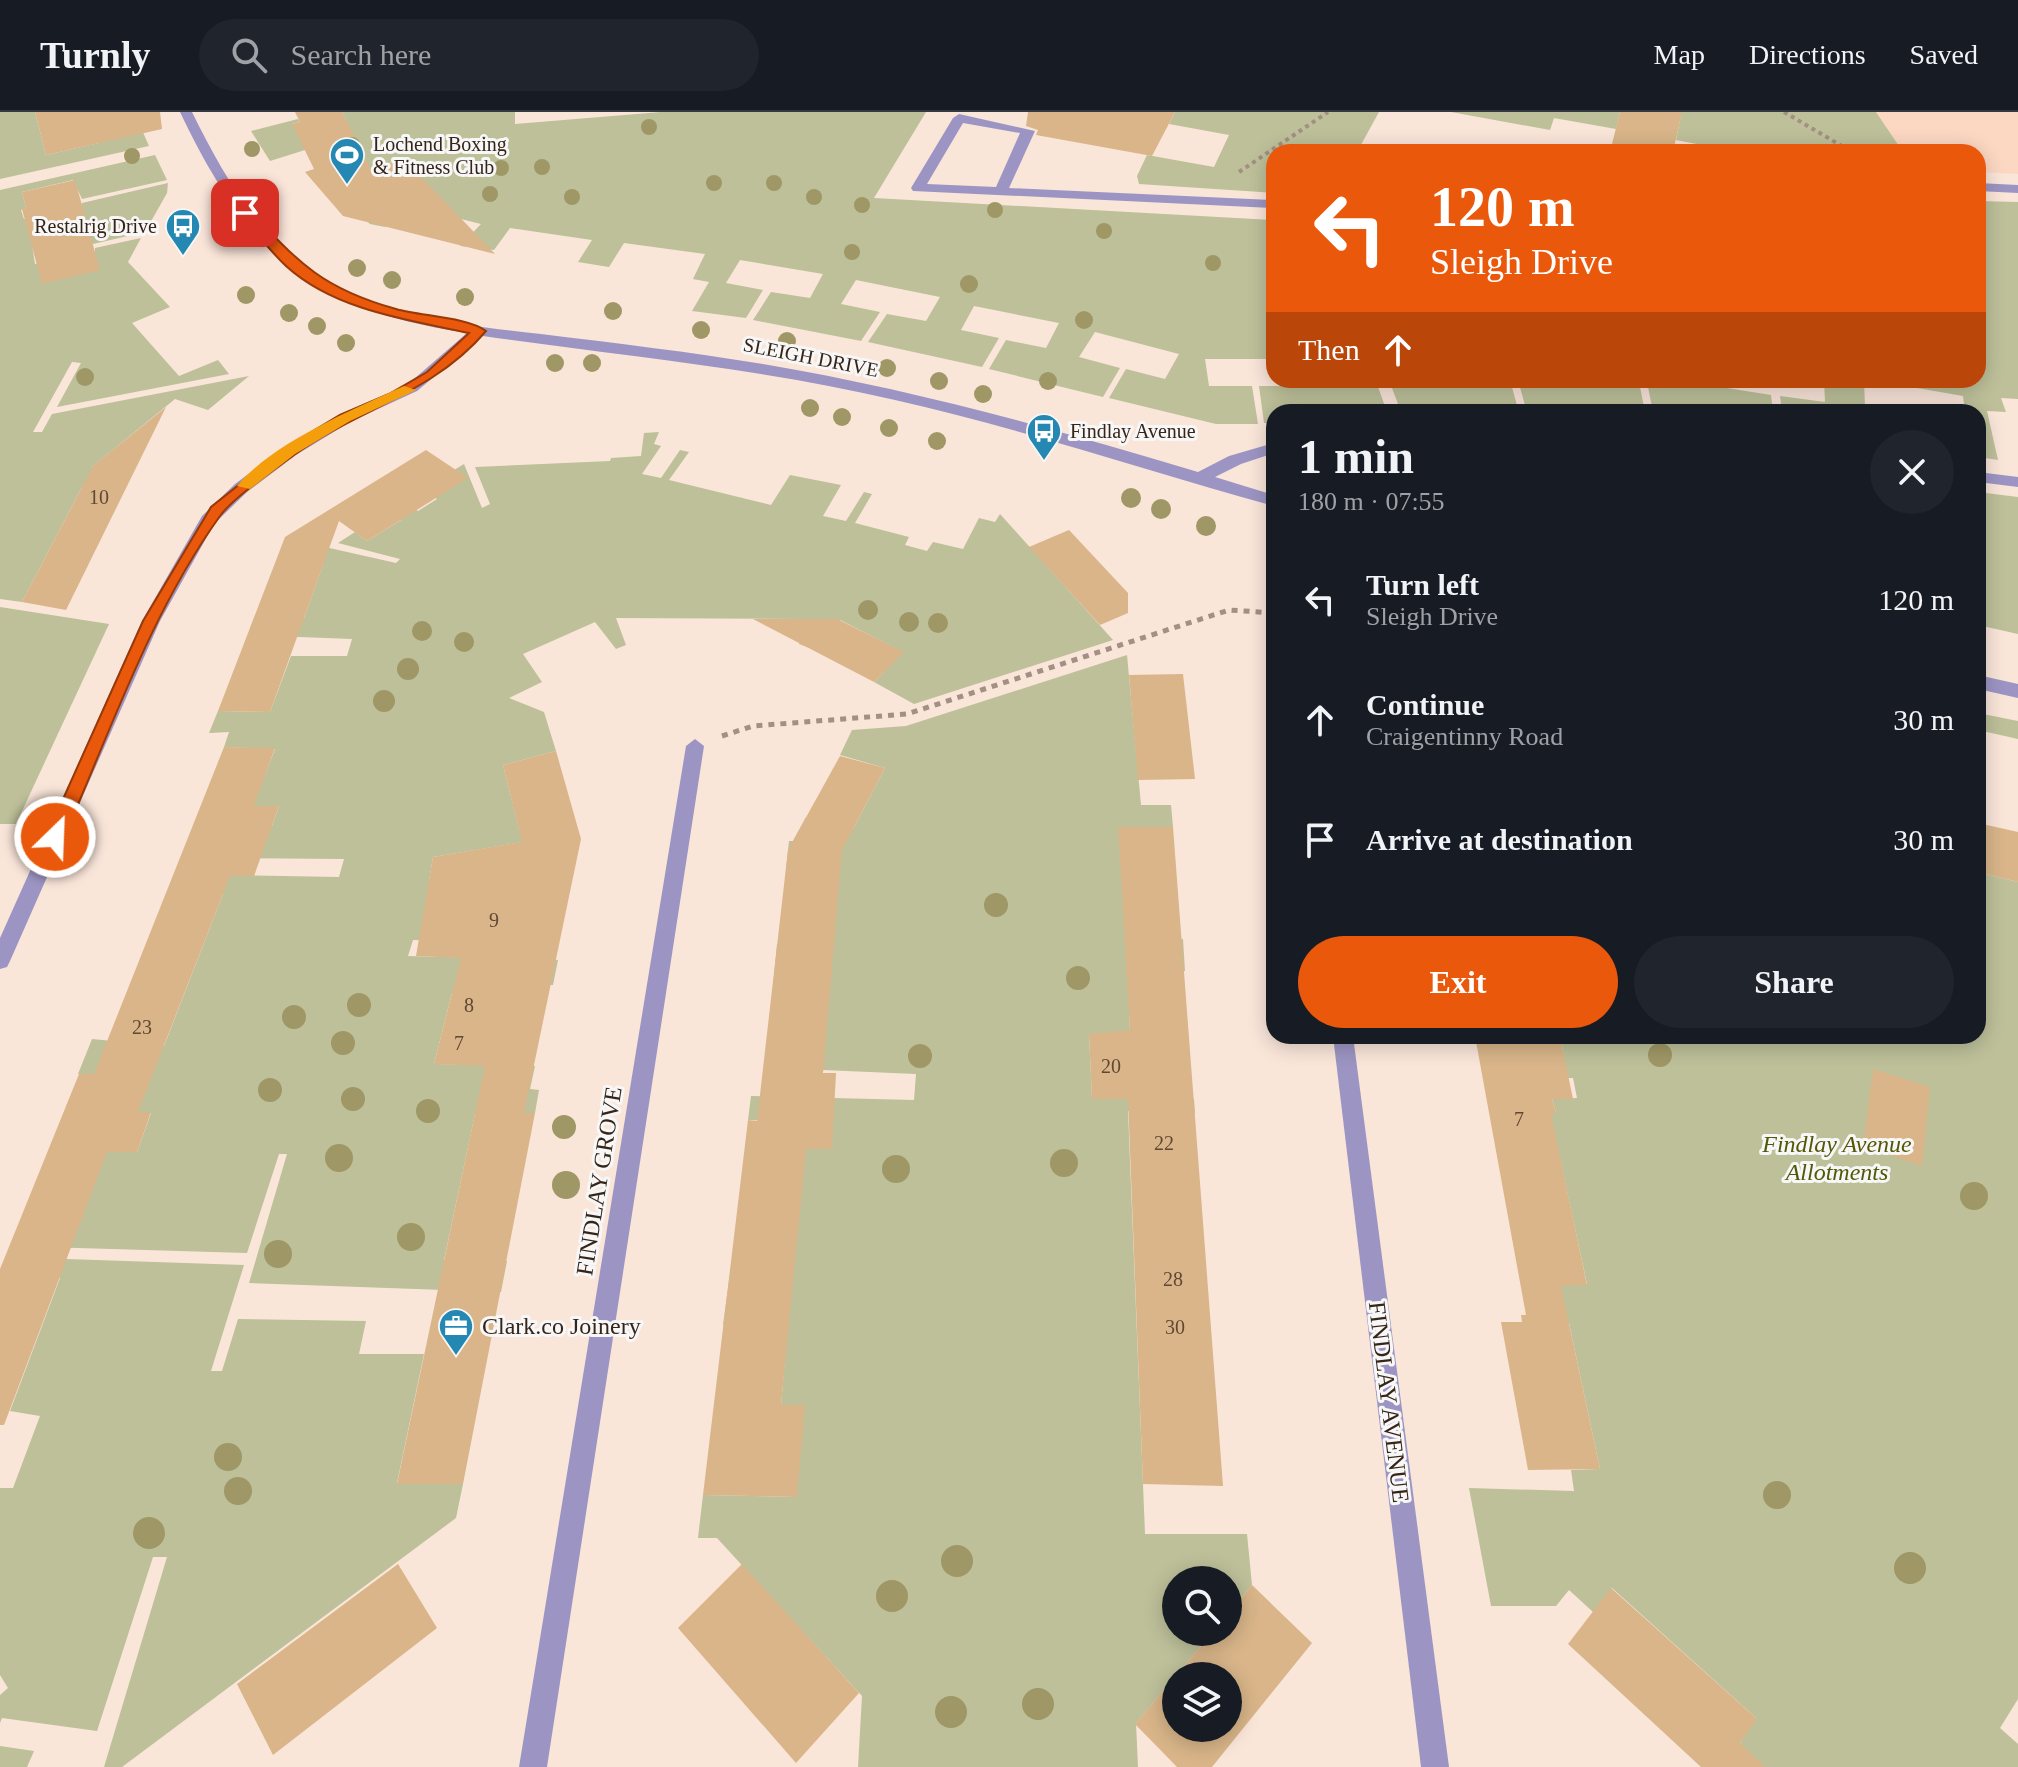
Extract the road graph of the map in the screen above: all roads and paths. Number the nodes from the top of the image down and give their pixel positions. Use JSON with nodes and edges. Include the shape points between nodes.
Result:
{"nodes":[{"id":1,"x":186,"y":112,"type":"edge"},
{"id":2,"x":1328,"y":112,"type":"edge"},
{"id":3,"x":1784,"y":112,"type":"edge"},
{"id":4,"x":1281,"y":144,"type":"edge"},
{"id":5,"x":1838,"y":144,"type":"edge"},
{"id":6,"x":1266,"y":154,"type":"edge"},
{"id":7,"x":1986,"y":187,"type":"edge"},
{"id":8,"x":2018,"y":189,"type":"edge"},
{"id":9,"x":1001,"y":191,"type":"junction"},
{"id":10,"x":1198,"y":200,"type":"junction"},
{"id":11,"x":1266,"y":204,"type":"edge"},
{"id":12,"x":479,"y":331,"type":"junction"},
{"id":13,"x":1266,"y":450,"type":"edge"},
{"id":14,"x":1200,"y":478,"type":"junction"},
{"id":15,"x":1986,"y":478,"type":"edge"},
{"id":16,"x":2018,"y":482,"type":"edge"},
{"id":17,"x":1266,"y":499,"type":"edge"},
{"id":18,"x":1266,"y":612,"type":"edge"},
{"id":19,"x":1986,"y":684,"type":"edge"},
{"id":20,"x":2018,"y":691,"type":"edge"},
{"id":21,"x":695,"y":746,"type":"joint"},
{"id":22,"x":0,"y":961,"type":"edge"},
{"id":23,"x":1344,"y":1044,"type":"edge"},
{"id":24,"x":533,"y":1767,"type":"edge"},
{"id":25,"x":1435,"y":1767,"type":"edge"}],
"edges":[{"from":1,"to":12,"type":"street","name":"SLEIGH DRIVE","via":[[209,162],[245,213],[292,264],[332,291],[392,312]]},
{"from":2,"to":4,"type":"path"},
{"from":3,"to":5,"type":"path"},
{"from":6,"to":10,"type":"path"},
{"from":7,"to":8,"type":"street"},
{"from":9,"to":9,"type":"street","via":[[918,188],[959,118],[1028,131]]},
{"from":9,"to":10,"type":"street"},
{"from":10,"to":11,"type":"street"},
{"from":12,"to":14,"type":"street","name":"SLEIGH DRIVE","via":[[693,358],[846,385],[1073,440]]},
{"from":12,"to":22,"type":"street","via":[[412,388],[345,418],[290,451],[208,520],[151,621]]},
{"from":13,"to":14,"type":"street"},
{"from":14,"to":17,"type":"street","name":"SLEIGH DRIVE"},
{"from":15,"to":16,"type":"street"},
{"from":18,"to":21,"type":"path","via":[[1229,610],[907,714],[753,726]]},
{"from":19,"to":20,"type":"street"},
{"from":21,"to":24,"type":"street","name":"FINDLAY GROVE"},
{"from":23,"to":25,"type":"street","name":"FINDLAY AVENUE"}]}
